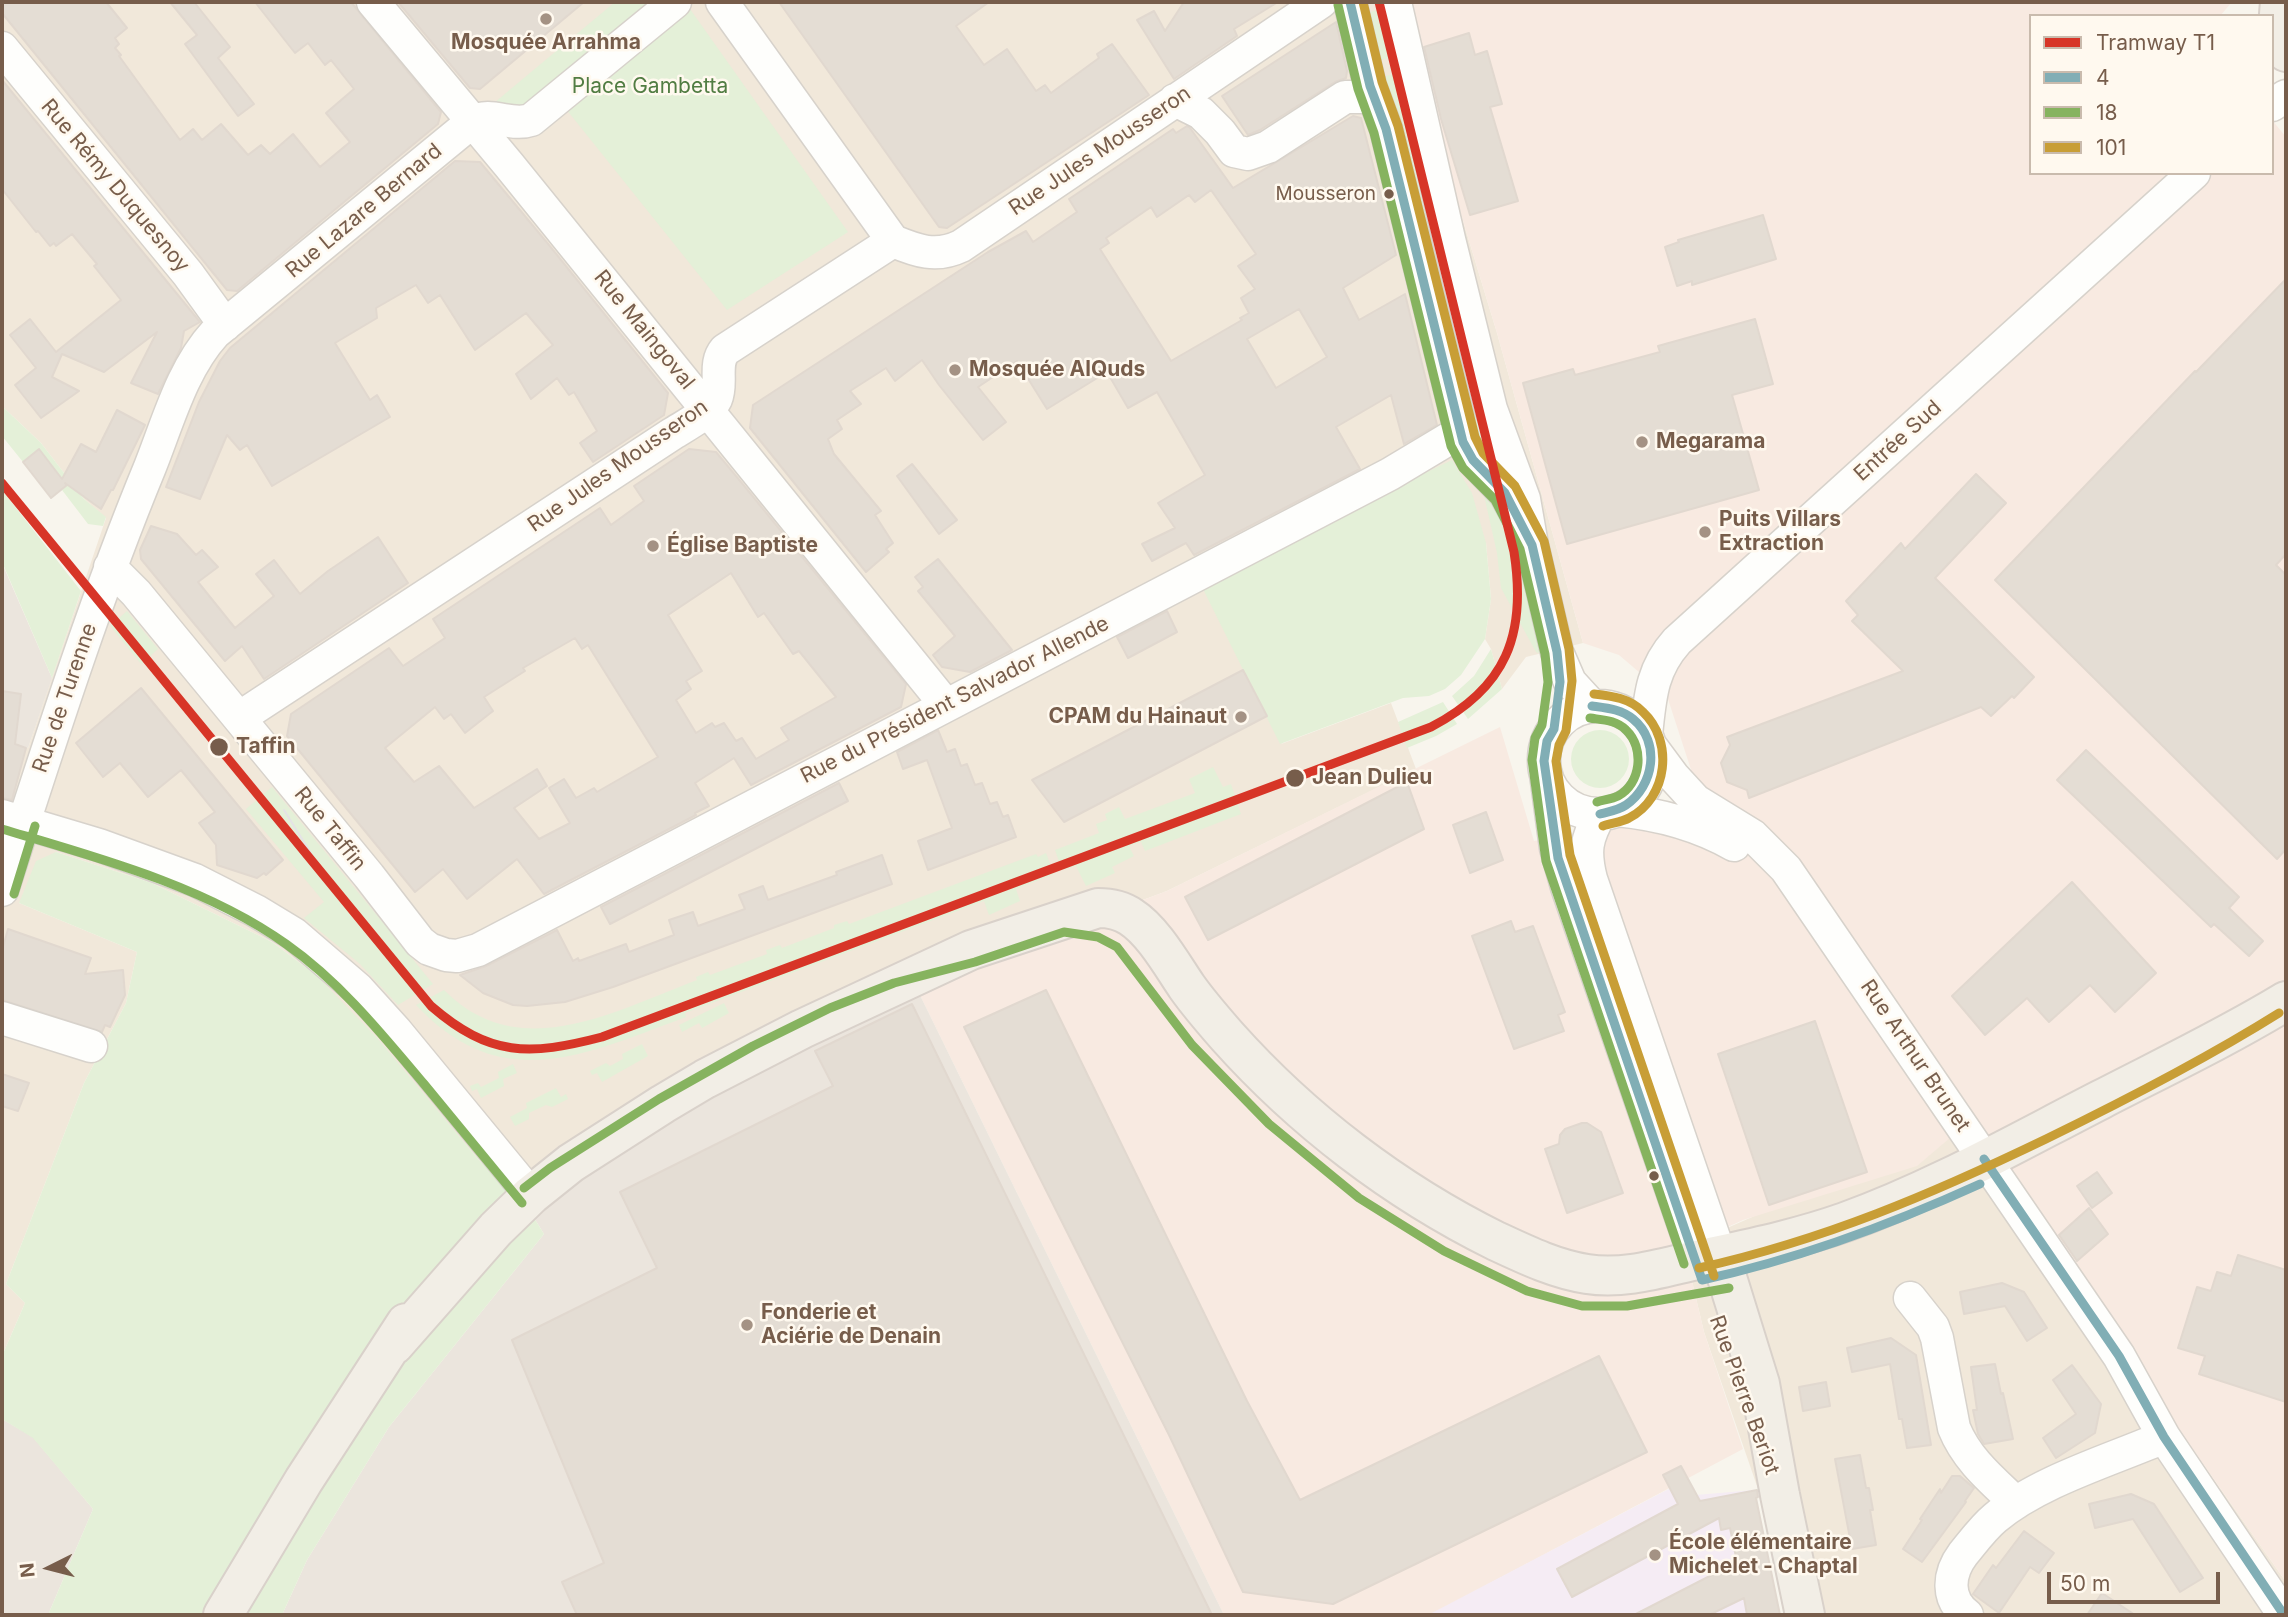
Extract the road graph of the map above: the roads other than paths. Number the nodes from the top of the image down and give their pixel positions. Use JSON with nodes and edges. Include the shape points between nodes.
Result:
{"nodes":[{"id":1,"x":373,"y":2,"type":"edge"},
{"id":2,"x":675,"y":2,"type":"edge"},
{"id":3,"x":722,"y":2,"type":"edge"},
{"id":4,"x":1321,"y":2,"type":"edge"},
{"id":5,"x":1350,"y":2,"type":"edge"},
{"id":6,"x":1395,"y":2,"type":"edge"},
{"id":7,"x":2280,"y":2,"type":"edge"},
{"id":8,"x":2,"y":48,"type":"edge"},
{"id":9,"x":2286,"y":52,"type":"edge"},
{"id":10,"x":1374,"y":97,"type":"junction"},
{"id":11,"x":1175,"y":100,"type":"junction"},
{"id":12,"x":472,"y":122,"type":"junction"},
{"id":13,"x":2192,"y":175,"type":"edge"},
{"id":14,"x":893,"y":241,"type":"junction"},
{"id":15,"x":225,"y":325,"type":"junction"},
{"id":16,"x":708,"y":408,"type":"junction"},
{"id":17,"x":1460,"y":432,"type":"junction"},
{"id":18,"x":133,"y":509,"type":"joint"},
{"id":19,"x":1532,"y":545,"type":"junction"},
{"id":20,"x":110,"y":567,"type":"junction"},
{"id":21,"x":1557,"y":652,"type":"junction"},
{"id":22,"x":946,"y":704,"type":"junction"},
{"id":23,"x":1592,"y":706,"type":"junction"},
{"id":24,"x":239,"y":718,"type":"junction"},
{"id":25,"x":1554,"y":729,"type":"junction"},
{"id":26,"x":1648,"y":740,"type":"junction"},
{"id":27,"x":1546,"y":774,"type":"junction"},
{"id":28,"x":1609,"y":812,"type":"junction"},
{"id":29,"x":13,"y":819,"type":"edge"},
{"id":30,"x":2,"y":890,"type":"edge"},
{"id":31,"x":446,"y":955,"type":"joint"},
{"id":32,"x":2,"y":1018,"type":"edge"},
{"id":33,"x":2282,"y":1018,"type":"edge"},
{"id":34,"x":90,"y":1046,"type":"dead end"},
{"id":35,"x":1982,"y":1172,"type":"junction"},
{"id":36,"x":524,"y":1187,"type":"junction"},
{"id":37,"x":1711,"y":1268,"type":"junction"},
{"id":38,"x":1910,"y":1298,"type":"dead end"},
{"id":39,"x":2164,"y":1437,"type":"junction"},
{"id":40,"x":2016,"y":1503,"type":"junction"},
{"id":41,"x":223,"y":1615,"type":"edge"},
{"id":42,"x":1805,"y":1615,"type":"edge"},
{"id":43,"x":1967,"y":1615,"type":"edge"},
{"id":44,"x":2284,"y":1615,"type":"edge"}],
"edges":[{"from":1,"to":12,"type":"street","name":"Rue Maingoval"},
{"from":2,"to":12,"type":"street","via":[[531,120],[514,123],[484,117]]},
{"from":3,"to":14,"type":"street"},
{"from":4,"to":11,"type":"street","name":"Rue Jules Mousseron"},
{"from":5,"to":10,"type":"street"},
{"from":6,"to":19,"type":"street","via":[[1491,409],[1524,499]]},
{"from":7,"to":9,"type":"main road","via":[[2278,26]]},
{"from":8,"to":15,"type":"street","name":"Rue Rémy Duquesnoy"},
{"from":10,"to":11,"type":"street","via":[[1345,97],[1268,147],[1248,154],[1234,151],[1201,113]]},
{"from":10,"to":17,"type":"street","via":[[1386,129]]},
{"from":11,"to":14,"type":"street","name":"Rue Jules Mousseron","via":[[953,250],[926,253]]},
{"from":12,"to":15,"type":"street","name":"Rue Lazare Bernard"},
{"from":12,"to":16,"type":"street","name":"Rue Maingoval"},
{"from":13,"to":26,"type":"street","name":"Entrée Sud","via":[[1676,641],[1654,678]]},
{"from":14,"to":16,"type":"street","name":"Rue Jules Mousseron","via":[[725,350],[719,360],[716,397]]},
{"from":15,"to":18,"type":"street","name":"Rue Lazare Bernard","via":[[195,359]]},
{"from":16,"to":22,"type":"street","name":"Rue Maingoval"},
{"from":16,"to":24,"type":"street","name":"Rue Jules Mousseron"},
{"from":17,"to":19,"type":"street","via":[[1469,454],[1504,493]]},
{"from":17,"to":22,"type":"street","name":"Rue du Président Salvador Allende","via":[[1390,474]]},
{"from":18,"to":20,"type":"street","name":"Rue de Turenne"},
{"from":19,"to":21,"type":"street"},
{"from":20,"to":24,"type":"street","name":"Rue Taffin"},
{"from":20,"to":29,"type":"street","name":"Rue de Turenne","via":[[48,742]]},
{"from":21,"to":23,"type":"street","via":[[1570,682]]},
{"from":21,"to":25,"type":"street","via":[[1560,691]]},
{"from":22,"to":31,"type":"street","name":"Rue du Président Salvador Allende","via":[[478,950]]},
{"from":23,"to":25,"type":"street","via":[[1568,715]]},
{"from":23,"to":26,"type":"street","via":[[1622,711]]},
{"from":24,"to":31,"type":"street","name":"Rue Taffin","via":[[420,942]]},
{"from":25,"to":27,"type":"street","via":[[1544,754]]},
{"from":26,"to":28,"type":"street","via":[[1652,766],[1648,781],[1636,799]]},
{"from":26,"to":35,"type":"street","name":"Rue Arthur Brunet","via":[[1696,801],[1753,836],[1786,869]]},
{"from":27,"to":28,"type":"street","via":[[1566,803],[1585,812]]},
{"from":27,"to":37,"type":"street","name":"Rue Pierre Beriot","via":[[1564,879]]},
{"from":28,"to":35,"type":"street","name":"Rue Arthur Brunet","via":[[1657,816],[1724,839],[1749,856],[1771,878]]},
{"from":28,"to":37,"type":"street","name":"Rue Pierre Beriot","via":[[1592,829],[1587,863]]},
{"from":29,"to":30,"type":"street","name":"Rue de Turenne"},
{"from":29,"to":36,"type":"street","via":[[195,880],[294,934],[358,989]]},
{"from":32,"to":34,"type":"street"},
{"from":33,"to":35,"type":"main road","via":[[2137,1108]]},
{"from":35,"to":37,"type":"main road","via":[[1894,1223],[1846,1242],[1798,1258]]},
{"from":35,"to":39,"type":"street","name":"Rue Arthur Brunet","via":[[2119,1356]]},
{"from":36,"to":37,"type":"main road","via":[[544,1158],[747,1035],[867,978],[1063,919],[1102,925],[1125,938],[1202,1038],[1277,1115],[1388,1202],[1449,1240],[1531,1280],[1583,1294],[1626,1294]]},
{"from":36,"to":41,"type":"main road","via":[[496,1229],[394,1345],[304,1480]]},
{"from":37,"to":42,"type":"main road","name":"Rue Pierre Beriot","via":[[1760,1384]]},
{"from":38,"to":40,"type":"street","via":[[1937,1338],[1959,1440],[1973,1462]]},
{"from":39,"to":40,"type":"street"},
{"from":39,"to":44,"type":"street","name":"Rue Arthur Brunet"},
{"from":40,"to":43,"type":"street","via":[[1988,1524],[1953,1569],[1952,1592]]}]}
